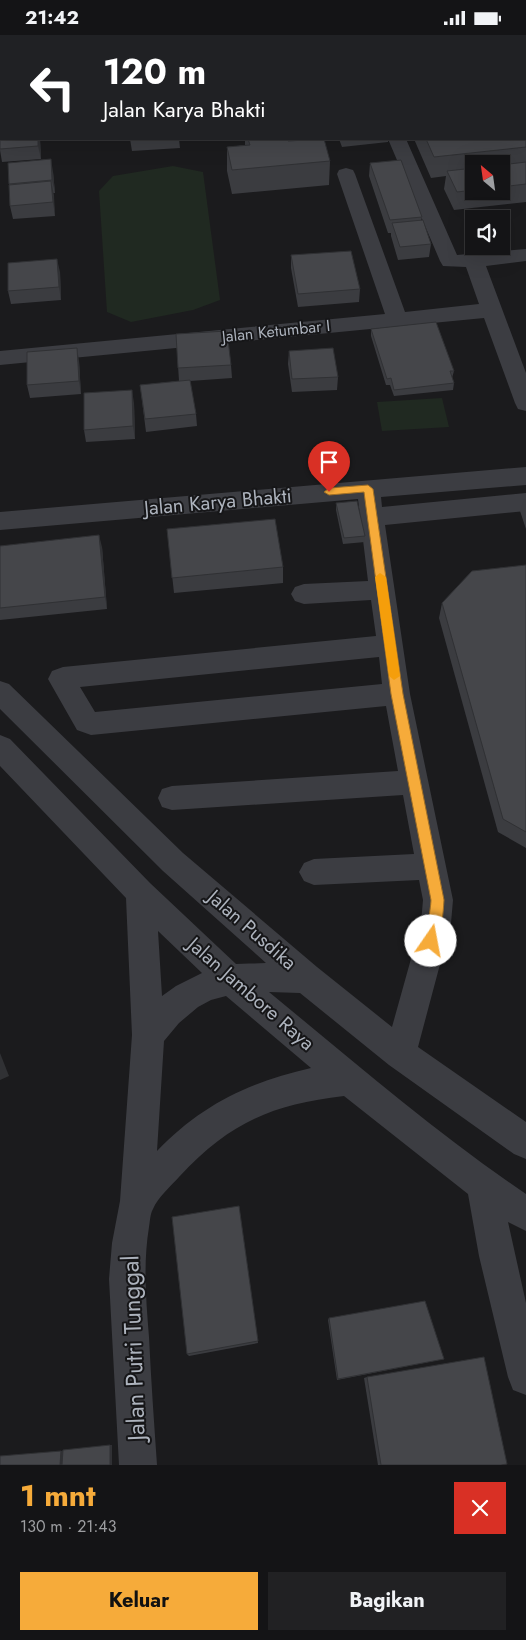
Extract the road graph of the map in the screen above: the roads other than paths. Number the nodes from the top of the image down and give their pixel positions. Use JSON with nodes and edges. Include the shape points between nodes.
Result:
{"nodes":[{"id":1,"x":397,"y":140,"type":"edge"},
{"id":2,"x":346,"y":174,"type":"dead end"},
{"id":3,"x":526,"y":255,"type":"edge"},
{"id":4,"x":474,"y":261,"type":"junction"},
{"id":5,"x":492,"y":310,"type":"junction"},
{"id":6,"x":397,"y":319,"type":"junction"},
{"id":7,"x":0,"y":358,"type":"edge"},
{"id":8,"x":526,"y":403,"type":"edge"},
{"id":9,"x":526,"y":476,"type":"edge"},
{"id":10,"x":368,"y":489,"type":"junction"},
{"id":11,"x":526,"y":501,"type":"edge"},
{"id":12,"x":372,"y":517,"type":"junction"},
{"id":13,"x":0,"y":521,"type":"edge"},
{"id":14,"x":382,"y":590,"type":"junction"},
{"id":15,"x":304,"y":594,"type":"dead end"},
{"id":16,"x":390,"y":645,"type":"junction"},
{"id":17,"x":0,"y":692,"type":"edge"},
{"id":18,"x":397,"y":694,"type":"junction"},
{"id":19,"x":0,"y":747,"type":"edge"},
{"id":20,"x":414,"y":782,"type":"junction"},
{"id":21,"x":172,"y":798,"type":"dead end"},
{"id":22,"x":431,"y":866,"type":"junction"},
{"id":23,"x":314,"y":873,"type":"dead end"},
{"id":24,"x":140,"y":893,"type":"junction"},
{"id":25,"x":306,"y":978,"type":"junction"},
{"id":26,"x":230,"y":979,"type":"junction"},
{"id":27,"x":148,"y":1035,"type":"junction"},
{"id":28,"x":400,"y":1054,"type":"junction"},
{"id":29,"x":349,"y":1079,"type":"junction"},
{"id":30,"x":526,"y":1142,"type":"edge"},
{"id":31,"x":483,"y":1185,"type":"junction"},
{"id":32,"x":138,"y":1201,"type":"junction"},
{"id":33,"x":526,"y":1215,"type":"edge"},
{"id":34,"x":526,"y":1377,"type":"edge"},
{"id":35,"x":138,"y":1465,"type":"edge"}],
"edges":[{"from":1,"to":4,"type":"street","via":[[450,260]]},
{"from":2,"to":6,"type":"street"},
{"from":3,"to":4,"type":"street"},
{"from":4,"to":5,"type":"street"},
{"from":5,"to":6,"type":"street","name":"Jalan Ketumbar I"},
{"from":5,"to":8,"type":"street"},
{"from":6,"to":7,"type":"street","name":"Jalan Ketumbar I"},
{"from":9,"to":10,"type":"street","name":"Jalan Karya Bhakti"},
{"from":10,"to":12,"type":"street"},
{"from":10,"to":13,"type":"street","name":"Jalan Karya Bhakti"},
{"from":11,"to":12,"type":"street"},
{"from":12,"to":14,"type":"street"},
{"from":14,"to":15,"type":"street"},
{"from":14,"to":16,"type":"street"},
{"from":16,"to":18,"type":"street"},
{"from":16,"to":18,"type":"street","via":[[61,679],[91,723]]},
{"from":17,"to":25,"type":"street","name":"Jalan Pusdika","via":[[173,861]]},
{"from":18,"to":20,"type":"street"},
{"from":19,"to":24,"type":"street","name":"Jalan Jambore Raya"},
{"from":20,"to":21,"type":"street"},
{"from":20,"to":22,"type":"street"},
{"from":22,"to":23,"type":"street"},
{"from":22,"to":28,"type":"street","via":[[438,900],[436,923]]},
{"from":24,"to":26,"type":"street","name":"Jalan Jambore Raya"},
{"from":24,"to":27,"type":"street","name":"Jalan Putri Tunggal"},
{"from":25,"to":26,"type":"street"},
{"from":25,"to":28,"type":"street","name":"Jalan Pusdika"},
{"from":26,"to":27,"type":"street","via":[[214,983],[178,1003]]},
{"from":26,"to":29,"type":"street","name":"Jalan Jambore Raya"},
{"from":27,"to":32,"type":"street","name":"Jalan Putri Tunggal"},
{"from":28,"to":30,"type":"street","name":"Jalan Pusdika"},
{"from":29,"to":31,"type":"street","name":"Jalan Jambore Raya"},
{"from":29,"to":32,"type":"street","name":"Jalan Putri Tunggal","via":[[281,1090],[216,1120],[187,1143]]},
{"from":31,"to":33,"type":"street","name":"Jalan Jambore Raya"},
{"from":31,"to":34,"type":"street"},
{"from":32,"to":35,"type":"street","name":"Jalan Putri Tunggal","via":[[128,1243],[127,1279]]}]}
